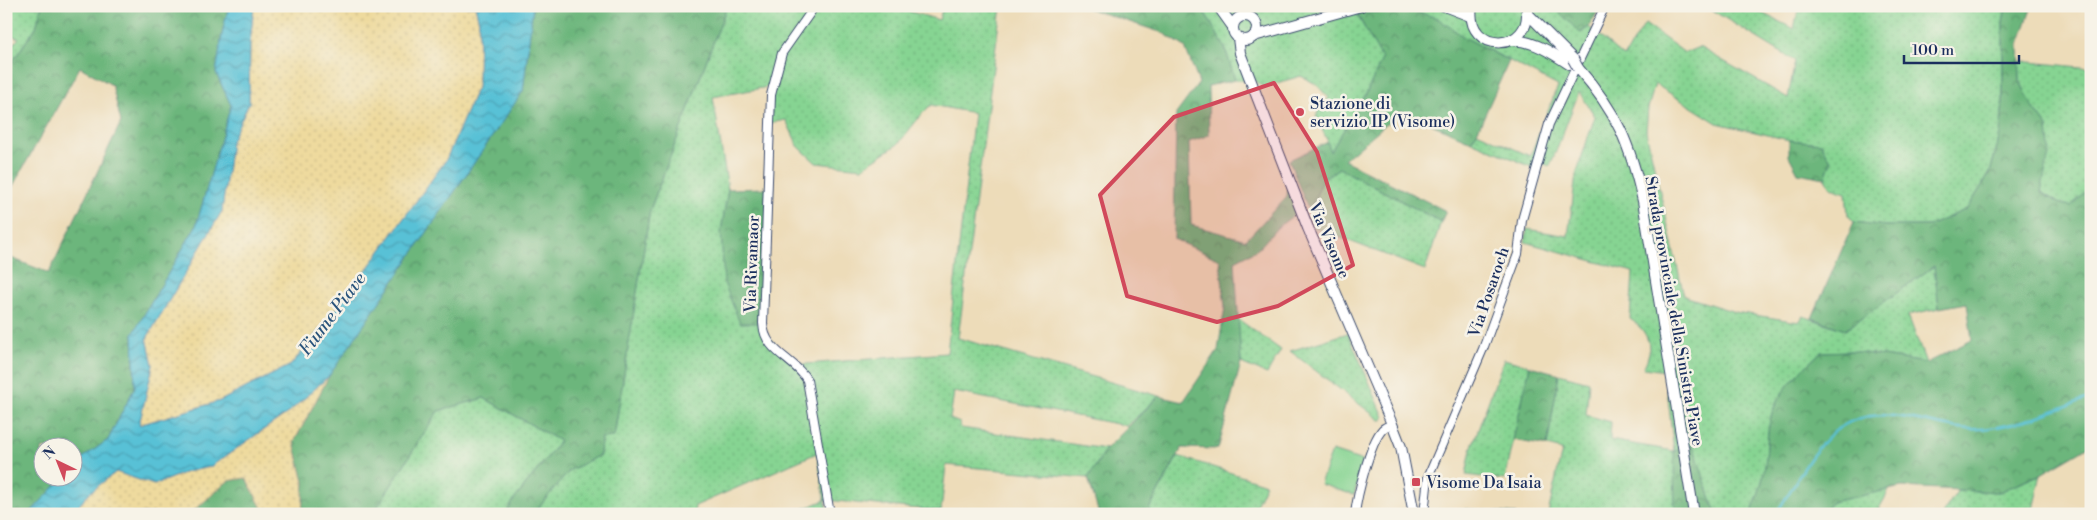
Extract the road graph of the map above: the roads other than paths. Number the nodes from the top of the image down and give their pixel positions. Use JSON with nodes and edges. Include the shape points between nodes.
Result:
{"nodes":[{"id":1,"x":815,"y":6,"type":"edge"},
{"id":2,"x":1219,"y":6,"type":"edge"},
{"id":3,"x":1361,"y":6,"type":"edge"},
{"id":4,"x":1444,"y":6,"type":"edge"},
{"id":5,"x":1605,"y":6,"type":"edge"},
{"id":6,"x":1527,"y":10,"type":"edge"},
{"id":7,"x":1471,"y":11,"type":"edge"},
{"id":8,"x":1240,"y":17,"type":"junction"},
{"id":9,"x":1255,"y":22,"type":"junction"},
{"id":10,"x":1284,"y":27,"type":"junction"},
{"id":11,"x":1232,"y":28,"type":"junction"},
{"id":12,"x":1252,"y":37,"type":"junction"},
{"id":13,"x":1238,"y":38,"type":"junction"},
{"id":14,"x":1512,"y":40,"type":"junction"},
{"id":15,"x":1245,"y":65,"type":"junction"},
{"id":16,"x":1574,"y":68,"type":"junction"},
{"id":17,"x":1392,"y":424,"type":"junction"},
{"id":18,"x":830,"y":514,"type":"edge"},
{"id":19,"x":1355,"y":514,"type":"edge"},
{"id":20,"x":1414,"y":514,"type":"edge"},
{"id":21,"x":1424,"y":514,"type":"edge"},
{"id":22,"x":1694,"y":514,"type":"edge"}],
"edges":[{"from":1,"to":18,"type":"street","name":"Via Rivamaor","via":[[782,54],[771,95],[763,323],[765,338],[807,380]]},
{"from":2,"to":8,"type":"street"},
{"from":2,"to":11,"type":"street"},
{"from":3,"to":10,"type":"street"},
{"from":4,"to":7,"type":"street"},
{"from":5,"to":16,"type":"street","name":"Via Posaroch"},
{"from":6,"to":14,"type":"street","via":[[1524,28]]},
{"from":6,"to":16,"type":"street","name":"Strada provinciale della Sinistra Piave"},
{"from":7,"to":14,"type":"street","via":[[1472,25],[1484,40],[1494,43]]},
{"from":8,"to":9,"type":"street","via":[[1250,17]]},
{"from":8,"to":11,"type":"street"},
{"from":9,"to":10,"type":"street"},
{"from":9,"to":12,"type":"street","via":[[1257,29]]},
{"from":10,"to":12,"type":"street"},
{"from":11,"to":13,"type":"street"},
{"from":12,"to":13,"type":"street"},
{"from":12,"to":15,"type":"street","via":[[1246,50]]},
{"from":13,"to":15,"type":"street","name":"Via Visome"},
{"from":14,"to":16,"type":"street","via":[[1536,45]]},
{"from":15,"to":17,"type":"street","name":"Via Visome","via":[[1308,228]]},
{"from":16,"to":21,"type":"street","name":"Via Posaroch","via":[[1547,134],[1522,220],[1518,254],[1483,349],[1428,477]]},
{"from":16,"to":22,"type":"street","name":"Strada provinciale della Sinistra Piave","via":[[1598,93],[1616,119],[1637,176]]},
{"from":17,"to":19,"type":"street","via":[[1383,428],[1376,439]]},
{"from":17,"to":20,"type":"street","name":"Via Visome","via":[[1401,447]]}]}
